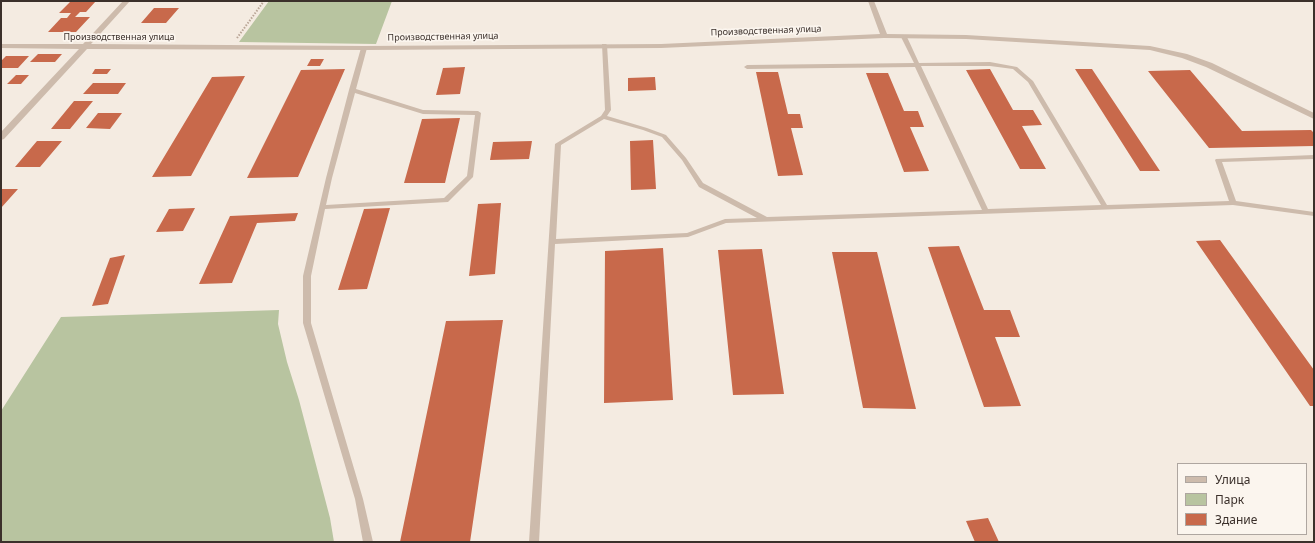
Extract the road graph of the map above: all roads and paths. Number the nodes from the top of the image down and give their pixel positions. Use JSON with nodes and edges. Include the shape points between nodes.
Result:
{"nodes":[{"id":1,"x":126,"y":1,"type":"edge"},
{"id":2,"x":264,"y":1,"type":"edge"},
{"id":3,"x":871,"y":1,"type":"edge"},
{"id":4,"x":884,"y":36,"type":"junction"},
{"id":5,"x":904,"y":37,"type":"junction"},
{"id":6,"x":604,"y":45,"type":"junction"},
{"id":7,"x":1,"y":46,"type":"edge"},
{"id":8,"x":84,"y":46,"type":"junction"},
{"id":9,"x":230,"y":48,"type":"junction"},
{"id":10,"x":364,"y":48,"type":"junction"},
{"id":11,"x":917,"y":63,"type":"junction"},
{"id":12,"x":747,"y":67,"type":"dead end"},
{"id":13,"x":352,"y":90,"type":"junction"},
{"id":14,"x":1314,"y":116,"type":"edge"},
{"id":15,"x":603,"y":117,"type":"junction"},
{"id":16,"x":1,"y":137,"type":"edge"},
{"id":17,"x":1314,"y":157,"type":"edge"},
{"id":18,"x":1233,"y":203,"type":"junction"},
{"id":19,"x":323,"y":207,"type":"junction"},
{"id":20,"x":1105,"y":207,"type":"junction"},
{"id":21,"x":986,"y":211,"type":"junction"},
{"id":22,"x":1314,"y":214,"type":"edge"},
{"id":23,"x":765,"y":219,"type":"junction"},
{"id":24,"x":552,"y":242,"type":"junction"},
{"id":25,"x":368,"y":542,"type":"edge"},
{"id":26,"x":534,"y":542,"type":"edge"}],
"edges":[{"from":1,"to":8,"type":"street"},
{"from":2,"to":9,"type":"path"},
{"from":3,"to":4,"type":"street"},
{"from":4,"to":5,"type":"street","name":"Производственная улица"},
{"from":4,"to":6,"type":"street","name":"Производственная улица","via":[[661,46]]},
{"from":5,"to":11,"type":"lane"},
{"from":5,"to":14,"type":"street","name":"Производственная улица","via":[[966,37],[1150,48],[1209,65]]},
{"from":6,"to":10,"type":"street","name":"Производственная улица"},
{"from":6,"to":15,"type":"lane","via":[[608,110]]},
{"from":7,"to":8,"type":"street","name":"Производственная улица"},
{"from":8,"to":9,"type":"street","name":"Производственная улица"},
{"from":8,"to":16,"type":"street"},
{"from":9,"to":10,"type":"street","name":"Производственная улица"},
{"from":10,"to":13,"type":"lane"},
{"from":11,"to":12,"type":"lane"},
{"from":11,"to":20,"type":"lane","via":[[990,64],[1015,68],[1030,81]]},
{"from":11,"to":21,"type":"lane"},
{"from":13,"to":19,"type":"lane"},
{"from":13,"to":19,"type":"lane","via":[[423,112],[478,113],[470,177],[446,200]]},
{"from":15,"to":23,"type":"lane","via":[[664,136],[684,159],[701,185]]},
{"from":15,"to":24,"type":"lane","via":[[558,144]]},
{"from":17,"to":18,"type":"lane","via":[[1218,160]]},
{"from":18,"to":20,"type":"lane"},
{"from":18,"to":22,"type":"lane"},
{"from":19,"to":25,"type":"lane","via":[[307,276],[307,323],[359,499]]},
{"from":20,"to":21,"type":"lane"},
{"from":21,"to":23,"type":"lane"},
{"from":23,"to":24,"type":"lane","via":[[725,221],[688,235]]},
{"from":24,"to":26,"type":"lane"}]}
